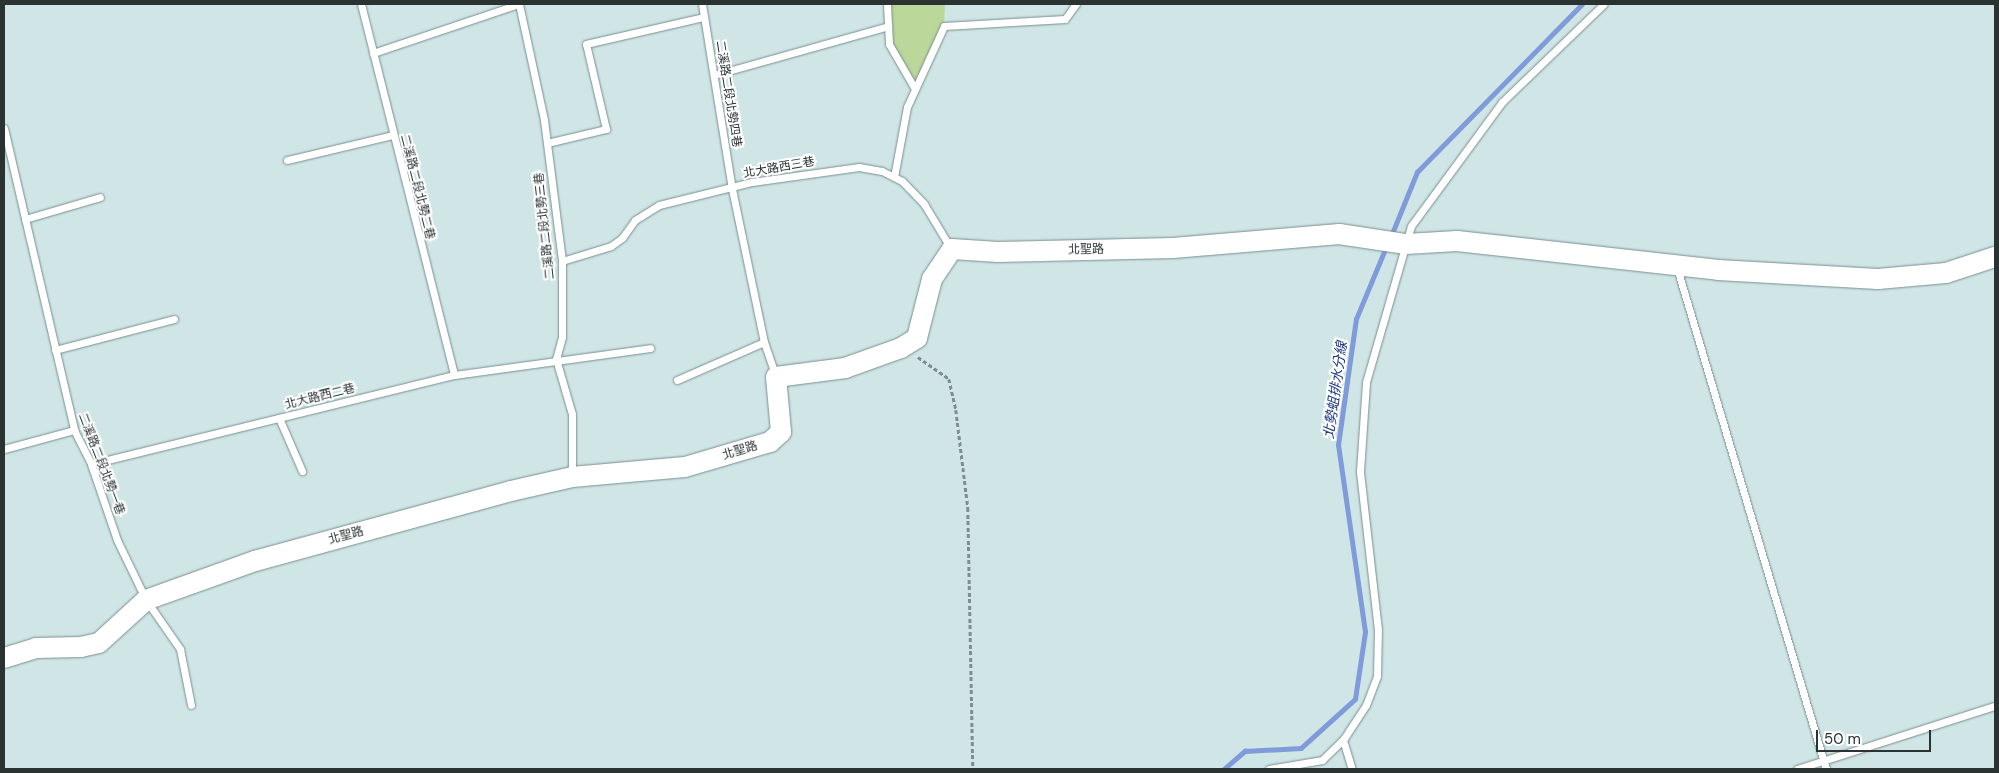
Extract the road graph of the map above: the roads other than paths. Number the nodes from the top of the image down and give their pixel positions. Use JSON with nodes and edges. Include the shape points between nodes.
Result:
{"nodes":[{"id":1,"x":361,"y":4,"type":"edge"},
{"id":2,"x":519,"y":4,"type":"edge"},
{"id":3,"x":702,"y":4,"type":"edge"},
{"id":4,"x":887,"y":4,"type":"edge"},
{"id":5,"x":1076,"y":4,"type":"edge"},
{"id":6,"x":1604,"y":4,"type":"edge"},
{"id":7,"x":704,"y":18,"type":"junction"},
{"id":8,"x":888,"y":26,"type":"junction"},
{"id":9,"x":373,"y":53,"type":"junction"},
{"id":10,"x":714,"y":75,"type":"junction"},
{"id":11,"x":915,"y":90,"type":"junction"},
{"id":12,"x":4,"y":128,"type":"edge"},
{"id":13,"x":393,"y":135,"type":"junction"},
{"id":14,"x":547,"y":144,"type":"junction"},
{"id":15,"x":286,"y":160,"type":"dead end"},
{"id":16,"x":894,"y":177,"type":"junction"},
{"id":17,"x":732,"y":189,"type":"junction"},
{"id":18,"x":100,"y":197,"type":"dead end"},
{"id":19,"x":25,"y":219,"type":"junction"},
{"id":20,"x":1394,"y":243,"type":"junction"},
{"id":21,"x":952,"y":249,"type":"junction"},
{"id":22,"x":1995,"y":257,"type":"edge"},
{"id":23,"x":562,"y":261,"type":"junction"},
{"id":24,"x":1676,"y":265,"type":"junction"},
{"id":25,"x":174,"y":319,"type":"dead end"},
{"id":26,"x":764,"y":342,"type":"junction"},
{"id":27,"x":650,"y":348,"type":"dead end"},
{"id":28,"x":55,"y":350,"type":"junction"},
{"id":29,"x":556,"y":359,"type":"junction"},
{"id":30,"x":454,"y":375,"type":"junction"},
{"id":31,"x":776,"y":378,"type":"junction"},
{"id":32,"x":678,"y":380,"type":"dead end"},
{"id":33,"x":279,"y":418,"type":"junction"},
{"id":34,"x":74,"y":430,"type":"junction"},
{"id":35,"x":4,"y":449,"type":"edge"},
{"id":36,"x":91,"y":464,"type":"junction"},
{"id":37,"x":302,"y":470,"type":"dead end"},
{"id":38,"x":572,"y":477,"type":"junction"},
{"id":39,"x":146,"y":600,"type":"junction"},
{"id":40,"x":4,"y":658,"type":"edge"},
{"id":41,"x":192,"y":706,"type":"dead end"},
{"id":42,"x":1995,"y":706,"type":"edge"},
{"id":43,"x":1343,"y":740,"type":"junction"},
{"id":44,"x":1825,"y":765,"type":"edge"},
{"id":45,"x":1269,"y":769,"type":"edge"},
{"id":46,"x":1352,"y":769,"type":"edge"},
{"id":47,"x":1797,"y":769,"type":"edge"}],
"edges":[{"from":1,"to":9,"type":"lane","name":"二溪路二段北勢二巷"},
{"from":2,"to":9,"type":"lane"},
{"from":2,"to":14,"type":"lane","name":"二溪路二段北勢三巷"},
{"from":3,"to":7,"type":"lane","name":"二溪路二段北勢四巷"},
{"from":4,"to":8,"type":"lane"},
{"from":5,"to":11,"type":"lane","via":[[1065,19],[944,26]]},
{"from":6,"to":20,"type":"lane","via":[[1502,102],[1411,226]]},
{"from":7,"to":10,"type":"lane","name":"二溪路二段北勢四巷"},
{"from":7,"to":14,"type":"lane","via":[[586,44],[606,129]]},
{"from":8,"to":10,"type":"lane"},
{"from":8,"to":11,"type":"lane","via":[[889,44]]},
{"from":9,"to":13,"type":"lane","name":"二溪路二段北勢二巷"},
{"from":10,"to":17,"type":"lane","name":"二溪路二段北勢四巷"},
{"from":11,"to":16,"type":"lane","via":[[907,107]]},
{"from":12,"to":19,"type":"lane","name":"二溪路二段北勢一巷"},
{"from":13,"to":15,"type":"lane"},
{"from":13,"to":30,"type":"lane","name":"二溪路二段北勢二巷"},
{"from":14,"to":23,"type":"lane","name":"二溪路二段北勢三巷"},
{"from":16,"to":17,"type":"lane","name":"北大路西三巷","via":[[858,167],[752,182]]},
{"from":16,"to":21,"type":"lane","name":"北大路西三巷","via":[[924,204]]},
{"from":17,"to":23,"type":"lane","name":"北大路西三巷","via":[[659,205],[635,220],[622,238],[611,246]]},
{"from":17,"to":26,"type":"lane","name":"二溪路二段北勢四巷"},
{"from":18,"to":19,"type":"lane"},
{"from":19,"to":28,"type":"lane","name":"二溪路二段北勢一巷"},
{"from":20,"to":21,"type":"street","name":"北聖路","via":[[1339,234],[1173,248],[998,252]]},
{"from":20,"to":24,"type":"street","name":"北聖路","via":[[1457,241]]},
{"from":20,"to":43,"type":"lane","via":[[1366,382],[1360,471],[1378,630],[1377,676],[1366,705]]},
{"from":21,"to":31,"type":"street","via":[[932,279],[916,338],[901,348],[845,368]]},
{"from":22,"to":24,"type":"street","name":"北聖路","via":[[1946,273],[1878,279]]},
{"from":23,"to":29,"type":"lane","name":"二溪路二段北勢三巷","via":[[562,337]]},
{"from":24,"to":44,"type":"lane"},
{"from":25,"to":28,"type":"lane"},
{"from":26,"to":31,"type":"lane","name":"二溪路二段北勢四巷"},
{"from":26,"to":32,"type":"lane"},
{"from":27,"to":29,"type":"lane","name":"北大路西二巷"},
{"from":28,"to":34,"type":"lane","name":"二溪路二段北勢一巷"},
{"from":29,"to":30,"type":"lane","name":"北大路西二巷"},
{"from":29,"to":38,"type":"lane","via":[[572,414]]},
{"from":30,"to":33,"type":"lane","name":"北大路西二巷"},
{"from":31,"to":38,"type":"street","name":"北聖路","via":[[781,432],[770,442],[685,467]]},
{"from":33,"to":36,"type":"lane","name":"北大路西二巷"},
{"from":33,"to":37,"type":"lane"},
{"from":34,"to":35,"type":"lane"},
{"from":34,"to":36,"type":"lane","name":"二溪路二段北勢一巷"},
{"from":36,"to":39,"type":"lane","name":"二溪路二段北勢一巷","via":[[117,540]]},
{"from":38,"to":39,"type":"street","name":"北聖路","via":[[255,561]]},
{"from":39,"to":40,"type":"street","name":"北聖路","via":[[99,643],[81,647],[36,648]]},
{"from":39,"to":41,"type":"lane","name":"二溪路二段北勢一巷","via":[[180,649]]},
{"from":42,"to":44,"type":"lane"},
{"from":43,"to":45,"type":"lane","via":[[1322,760]]},
{"from":43,"to":46,"type":"lane"},
{"from":44,"to":47,"type":"lane"}]}
